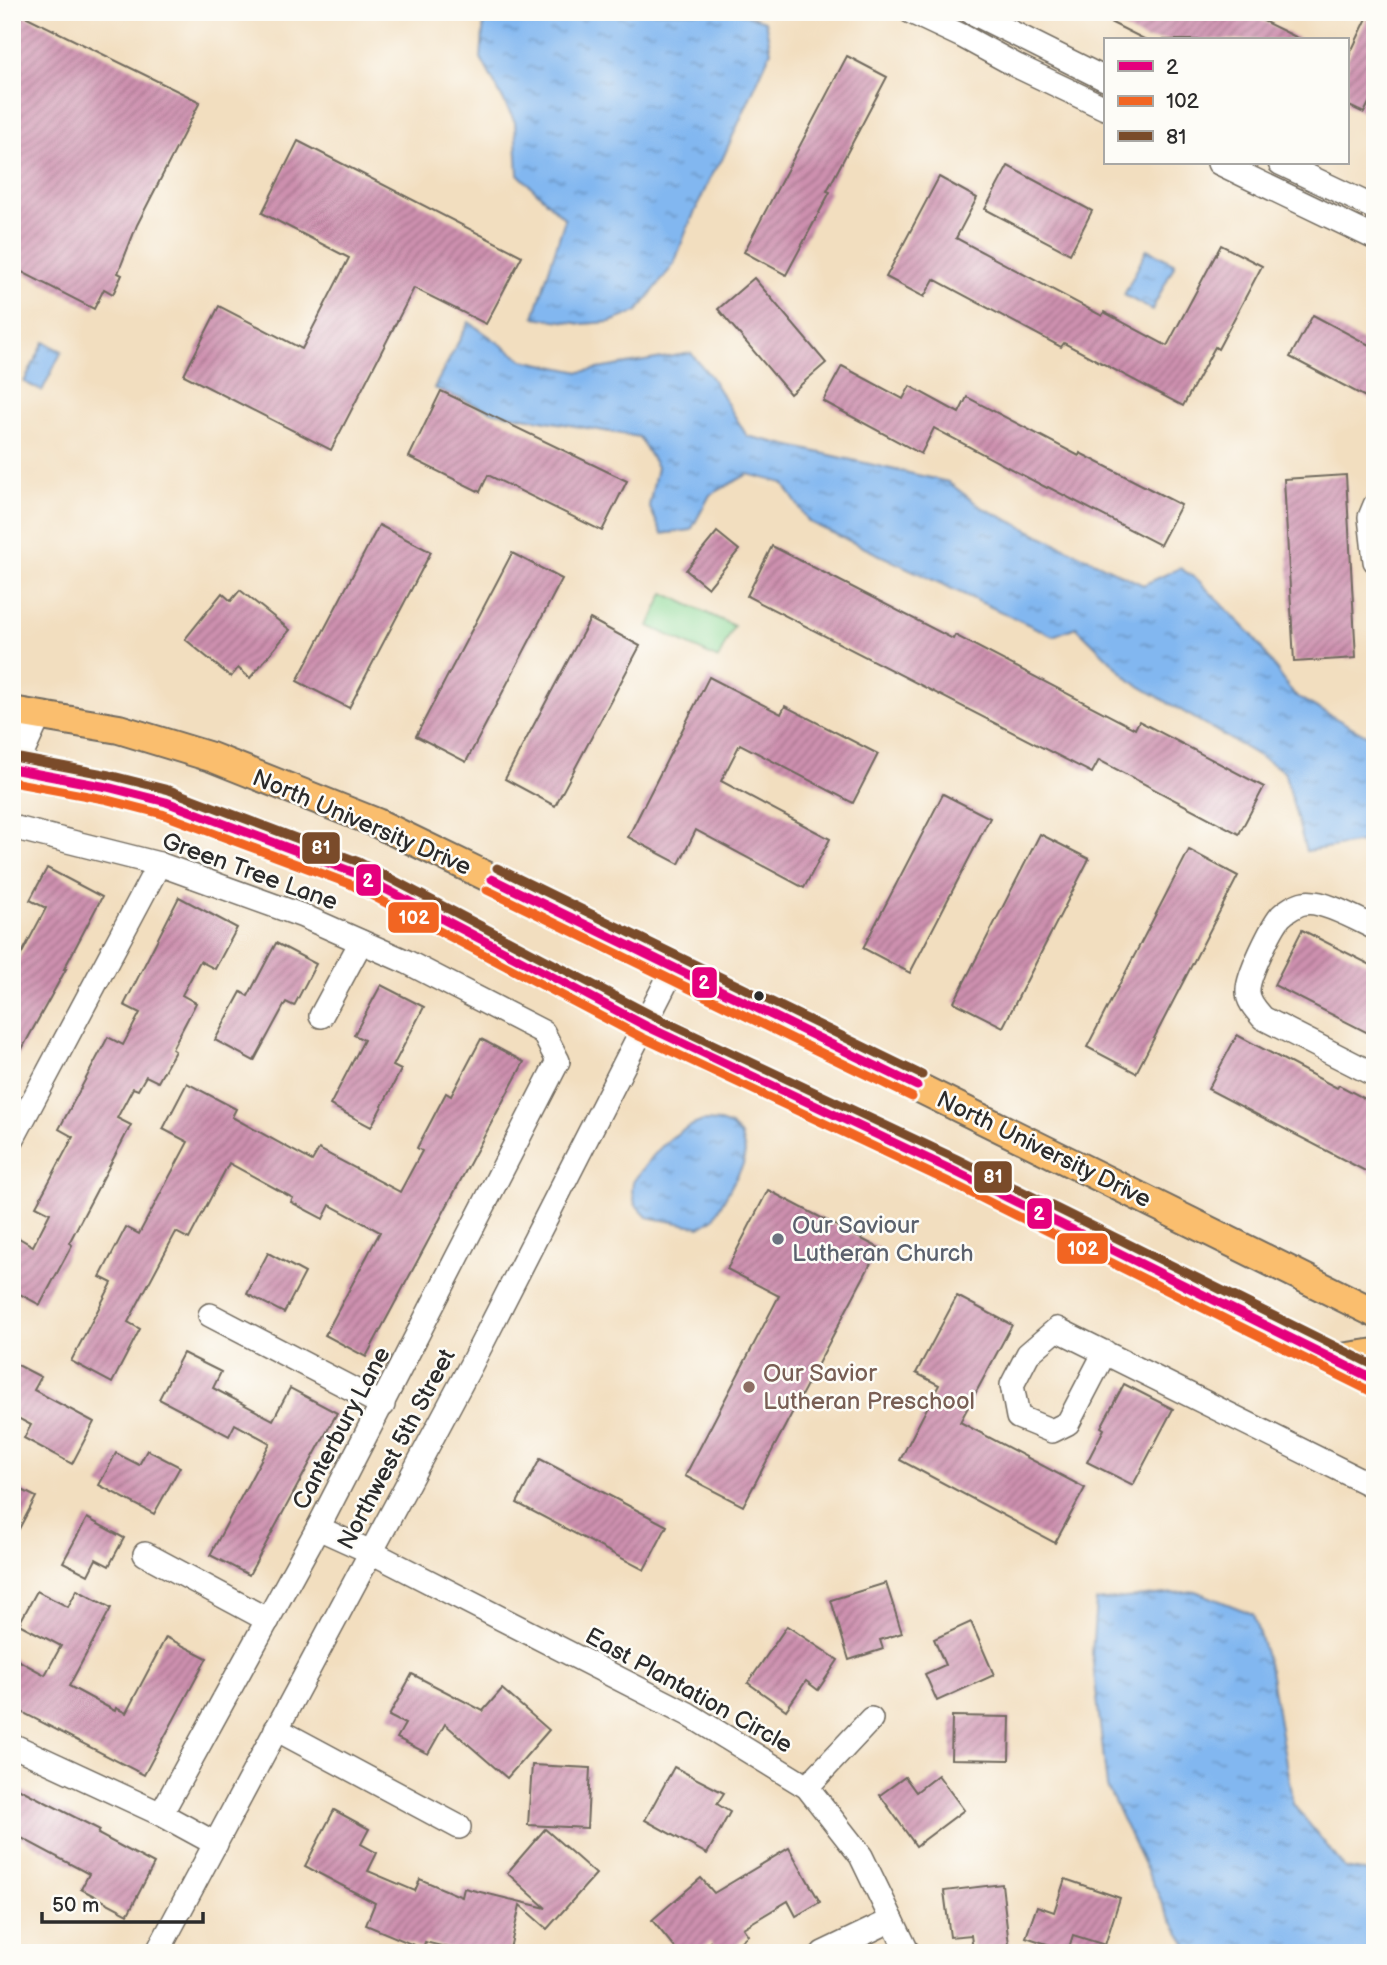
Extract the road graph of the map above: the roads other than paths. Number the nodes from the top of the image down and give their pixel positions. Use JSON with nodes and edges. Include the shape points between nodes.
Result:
{"nodes":[{"id":1,"x":911,"y":12,"type":"edge"},
{"id":2,"x":971,"y":12,"type":"edge"},
{"id":3,"x":1104,"y":78,"type":"edge"},
{"id":4,"x":1104,"y":108,"type":"edge"},
{"id":5,"x":1221,"y":164,"type":"edge"},
{"id":6,"x":1282,"y":164,"type":"edge"},
{"id":7,"x":1375,"y":208,"type":"edge"},
{"id":8,"x":1375,"y":238,"type":"edge"},
{"id":9,"x":1375,"y":505,"type":"edge"},
{"id":10,"x":1375,"y":561,"type":"edge"},
{"id":11,"x":26,"y":713,"type":"edge"},
{"id":12,"x":13,"y":763,"type":"edge"},
{"id":13,"x":12,"y":827,"type":"edge"},
{"id":14,"x":159,"y":864,"type":"junction"},
{"id":15,"x":1375,"y":928,"type":"edge"},
{"id":16,"x":361,"y":942,"type":"junction"},
{"id":17,"x":674,"y":967,"type":"junction"},
{"id":18,"x":321,"y":1016,"type":"dead end"},
{"id":19,"x":646,"y":1026,"type":"junction"},
{"id":20,"x":558,"y":1061,"type":"joint"},
{"id":21,"x":1375,"y":1075,"type":"edge"},
{"id":22,"x":12,"y":1140,"type":"edge"},
{"id":23,"x":1375,"y":1313,"type":"edge"},
{"id":24,"x":210,"y":1315,"type":"dead end"},
{"id":25,"x":1105,"y":1352,"type":"junction"},
{"id":26,"x":1375,"y":1353,"type":"edge"},
{"id":27,"x":1334,"y":1359,"type":"junction"},
{"id":28,"x":1375,"y":1380,"type":"edge"},
{"id":29,"x":383,"y":1405,"type":"junction"},
{"id":30,"x":1375,"y":1487,"type":"edge"},
{"id":31,"x":318,"y":1528,"type":"junction"},
{"id":32,"x":371,"y":1552,"type":"junction"},
{"id":33,"x":145,"y":1554,"type":"dead end"},
{"id":34,"x":268,"y":1620,"type":"junction"},
{"id":35,"x":871,"y":1719,"type":"dead end"},
{"id":36,"x":276,"y":1729,"type":"junction"},
{"id":37,"x":12,"y":1745,"type":"edge"},
{"id":38,"x":807,"y":1787,"type":"junction"},
{"id":39,"x":161,"y":1814,"type":"junction"},
{"id":40,"x":459,"y":1828,"type":"dead end"},
{"id":41,"x":216,"y":1844,"type":"junction"},
{"id":42,"x":892,"y":1920,"type":"junction"},
{"id":43,"x":157,"y":1953,"type":"edge"},
{"id":44,"x":823,"y":1953,"type":"edge"},
{"id":45,"x":908,"y":1953,"type":"edge"}],
"edges":[{"from":1,"to":4,"type":"street"},
{"from":2,"to":3,"type":"street"},
{"from":5,"to":8,"type":"street"},
{"from":6,"to":7,"type":"street"},
{"from":9,"to":10,"type":"street","via":[[1370,517]]},
{"from":11,"to":12,"type":"street"},
{"from":11,"to":17,"type":"main road","name":"North University Drive","via":[[119,729],[211,757],[377,823]]},
{"from":12,"to":19,"type":"main road","name":"North University Drive","via":[[166,802],[355,873]]},
{"from":13,"to":14,"type":"street","name":"Green Tree Lane"},
{"from":14,"to":16,"type":"street","name":"Green Tree Lane"},
{"from":14,"to":22,"type":"street"},
{"from":15,"to":21,"type":"street","via":[[1320,904],[1305,902],[1293,907],[1273,929],[1247,992],[1263,1018]]},
{"from":16,"to":18,"type":"street"},
{"from":16,"to":20,"type":"street","name":"Green Tree Lane","via":[[543,1032]]},
{"from":17,"to":19,"type":"street","name":"Northwest 5th Street"},
{"from":17,"to":23,"type":"main road","name":"North University Drive"},
{"from":19,"to":27,"type":"main road","name":"North University Drive","via":[[952,1170]]},
{"from":19,"to":32,"type":"street","name":"Northwest 5th Street"},
{"from":20,"to":29,"type":"street","name":"Canterbury Lane"},
{"from":24,"to":29,"type":"street"},
{"from":25,"to":25,"type":"street","via":[[1068,1423],[1052,1431],[1018,1417],[1012,1385],[1028,1354],[1057,1329]]},
{"from":25,"to":30,"type":"street"},
{"from":26,"to":27,"type":"main road"},
{"from":27,"to":28,"type":"main road","name":"North University Drive"},
{"from":29,"to":31,"type":"street","name":"Canterbury Lane"},
{"from":31,"to":32,"type":"street","name":"East Plantation Circle"},
{"from":31,"to":34,"type":"street","name":"Canterbury Lane"},
{"from":32,"to":36,"type":"street","name":"Northwest 5th Street"},
{"from":32,"to":38,"type":"street","name":"East Plantation Circle","via":[[688,1714]]},
{"from":33,"to":34,"type":"street"},
{"from":34,"to":39,"type":"street","name":"Canterbury Lane"},
{"from":35,"to":38,"type":"street"},
{"from":36,"to":40,"type":"street"},
{"from":36,"to":41,"type":"street","name":"Northwest 5th Street"},
{"from":37,"to":39,"type":"street"},
{"from":38,"to":42,"type":"street","name":"East Plantation Circle","via":[[861,1856]]},
{"from":39,"to":41,"type":"street"},
{"from":41,"to":43,"type":"street","name":"Northwest 5th Street"},
{"from":42,"to":44,"type":"street"},
{"from":42,"to":45,"type":"street","name":"East Plantation Circle"}]}
